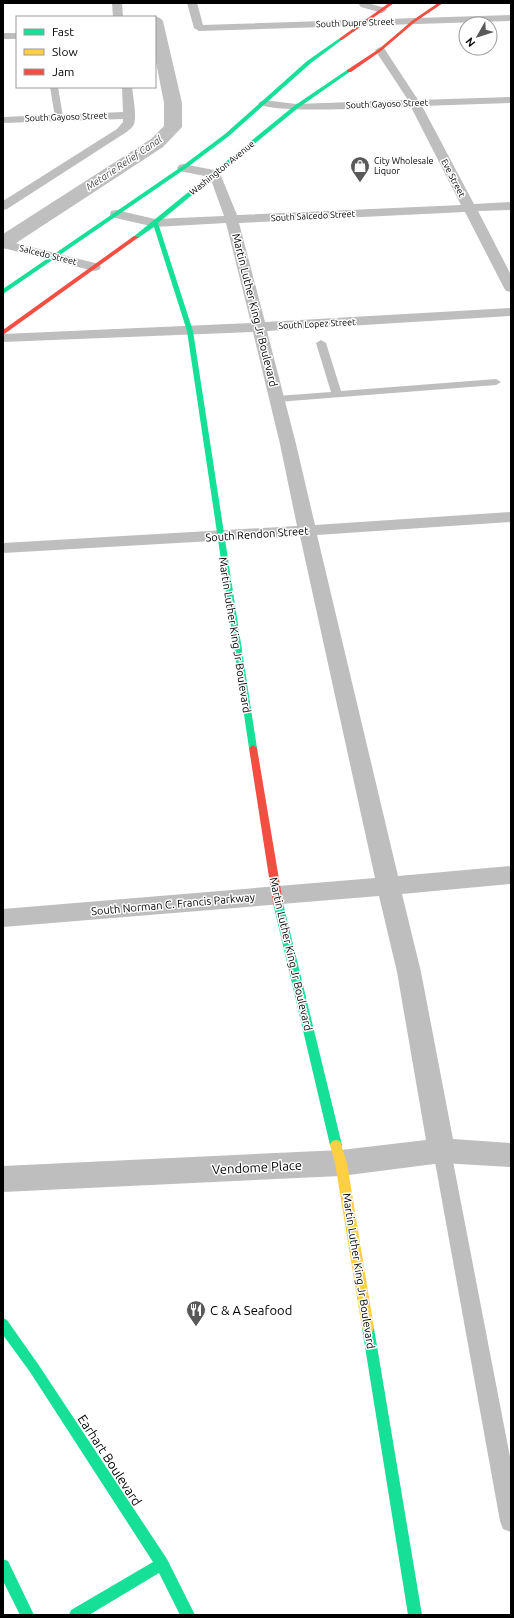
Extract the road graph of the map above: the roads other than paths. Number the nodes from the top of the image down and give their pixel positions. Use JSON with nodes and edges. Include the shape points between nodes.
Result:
{"nodes":[{"id":1,"x":117,"y":3,"type":"edge"},
{"id":2,"x":192,"y":3,"type":"edge"},
{"id":3,"x":363,"y":3,"type":"edge"},
{"id":4,"x":392,"y":3,"type":"edge"},
{"id":5,"x":441,"y":3,"type":"edge"},
{"id":6,"x":382,"y":10,"type":"junction"},
{"id":7,"x":118,"y":16,"type":"edge"},
{"id":8,"x":511,"y":18,"type":"edge"},
{"id":9,"x":414,"y":21,"type":"junction"},
{"id":10,"x":364,"y":22,"type":"junction"},
{"id":11,"x":3,"y":36,"type":"edge"},
{"id":12,"x":16,"y":36,"type":"edge"},
{"id":13,"x":380,"y":50,"type":"junction"},
{"id":14,"x":54,"y":88,"type":"edge"},
{"id":15,"x":127,"y":88,"type":"edge"},
{"id":16,"x":511,"y":100,"type":"edge"},
{"id":17,"x":264,"y":103,"type":"junction"},
{"id":18,"x":415,"y":103,"type":"junction"},
{"id":19,"x":296,"y":107,"type":"junction"},
{"id":20,"x":129,"y":115,"type":"junction"},
{"id":21,"x":59,"y":117,"type":"junction"},
{"id":22,"x":3,"y":120,"type":"edge"},
{"id":23,"x":183,"y":168,"type":"junction"},
{"id":24,"x":215,"y":174,"type":"junction"},
{"id":25,"x":3,"y":206,"type":"edge"},
{"id":26,"x":511,"y":206,"type":"edge"},
{"id":27,"x":469,"y":208,"type":"junction"},
{"id":28,"x":116,"y":214,"type":"junction"},
{"id":29,"x":232,"y":220,"type":"junction"},
{"id":30,"x":155,"y":223,"type":"junction"},
{"id":31,"x":3,"y":244,"type":"edge"},
{"id":32,"x":54,"y":256,"type":"junction"},
{"id":33,"x":94,"y":267,"type":"junction"},
{"id":34,"x":511,"y":288,"type":"edge"},
{"id":35,"x":3,"y":292,"type":"edge"},
{"id":36,"x":511,"y":312,"type":"edge"},
{"id":37,"x":259,"y":327,"type":"junction"},
{"id":38,"x":190,"y":331,"type":"junction"},
{"id":39,"x":3,"y":333,"type":"edge"},
{"id":40,"x":3,"y":338,"type":"edge"},
{"id":41,"x":321,"y":343,"type":"dead end"},
{"id":42,"x":496,"y":382,"type":"dead end"},
{"id":43,"x":337,"y":394,"type":"junction"},
{"id":44,"x":277,"y":399,"type":"junction"},
{"id":45,"x":511,"y":517,"type":"edge"},
{"id":46,"x":307,"y":530,"type":"junction"},
{"id":47,"x":220,"y":536,"type":"junction"},
{"id":48,"x":3,"y":548,"type":"edge"},
{"id":49,"x":511,"y":875,"type":"edge"},
{"id":50,"x":388,"y":885,"type":"junction"},
{"id":51,"x":276,"y":896,"type":"junction"},
{"id":52,"x":3,"y":918,"type":"edge"},
{"id":53,"x":442,"y":1151,"type":"junction"},
{"id":54,"x":511,"y":1155,"type":"edge"},
{"id":55,"x":341,"y":1163,"type":"junction"},
{"id":56,"x":3,"y":1178,"type":"edge"},
{"id":57,"x":3,"y":1324,"type":"edge"},
{"id":58,"x":511,"y":1521,"type":"edge"},
{"id":59,"x":162,"y":1564,"type":"junction"},
{"id":60,"x":3,"y":1566,"type":"edge"},
{"id":61,"x":28,"y":1615,"type":"edge"},
{"id":62,"x":76,"y":1615,"type":"edge"},
{"id":63,"x":188,"y":1615,"type":"edge"},
{"id":64,"x":415,"y":1615,"type":"edge"}],
"edges":[{"from":1,"to":7,"type":"street"},
{"from":2,"to":10,"type":"street","name":"South Dupre Street","via":[[199,28]]},
{"from":3,"to":6,"type":"street"},
{"from":4,"to":6,"type":"street"},
{"from":5,"to":9,"type":"street","name":"Washington Avenue"},
{"from":6,"to":10,"type":"street"},
{"from":8,"to":9,"type":"street","name":"South Dupre Street"},
{"from":9,"to":10,"type":"street","name":"South Dupre Street"},
{"from":9,"to":13,"type":"street","name":"Washington Avenue"},
{"from":10,"to":17,"type":"street","via":[[309,62]]},
{"from":11,"to":12,"type":"street"},
{"from":13,"to":18,"type":"street","name":"Eve Street"},
{"from":13,"to":19,"type":"street","name":"Washington Avenue"},
{"from":14,"to":21,"type":"lane"},
{"from":15,"to":20,"type":"street"},
{"from":16,"to":18,"type":"street","name":"South Gayoso Street"},
{"from":17,"to":19,"type":"street","name":"South Gayoso Street"},
{"from":17,"to":23,"type":"street"},
{"from":18,"to":19,"type":"street","name":"South Gayoso Street"},
{"from":18,"to":27,"type":"street","name":"Eve Street"},
{"from":19,"to":24,"type":"street","name":"Washington Avenue"},
{"from":20,"to":21,"type":"street","name":"South Gayoso Street"},
{"from":20,"to":25,"type":"street","via":[[128,123],[121,131]]},
{"from":21,"to":22,"type":"street","name":"South Gayoso Street"},
{"from":23,"to":24,"type":"street"},
{"from":23,"to":28,"type":"street"},
{"from":24,"to":29,"type":"street","name":"Martin Luther King Jr Boulevard"},
{"from":24,"to":30,"type":"street","name":"Washington Avenue"},
{"from":26,"to":27,"type":"street","name":"South Salcedo Street"},
{"from":27,"to":29,"type":"street","name":"South Salcedo Street"},
{"from":27,"to":34,"type":"street","name":"Eve Street"},
{"from":28,"to":30,"type":"street","name":"South Salcedo Street"},
{"from":28,"to":32,"type":"street"},
{"from":29,"to":30,"type":"street","name":"South Salcedo Street"},
{"from":29,"to":37,"type":"street","name":"Martin Luther King Jr Boulevard"},
{"from":30,"to":33,"type":"street","name":"Washington Avenue"},
{"from":30,"to":38,"type":"street","name":"Martin Luther King Jr Boulevard"},
{"from":31,"to":32,"type":"street","name":"Salcedo Street"},
{"from":32,"to":33,"type":"street","name":"Salcedo Street"},
{"from":32,"to":35,"type":"street"},
{"from":33,"to":39,"type":"street","name":"Washington Avenue"},
{"from":36,"to":37,"type":"street","name":"South Lopez Street"},
{"from":37,"to":38,"type":"street","name":"South Lopez Street"},
{"from":37,"to":44,"type":"street","name":"Martin Luther King Jr Boulevard"},
{"from":38,"to":40,"type":"street","name":"South Lopez Street"},
{"from":38,"to":47,"type":"street","name":"Martin Luther King Jr Boulevard"},
{"from":41,"to":43,"type":"lane"},
{"from":42,"to":43,"type":"lane"},
{"from":43,"to":44,"type":"lane"},
{"from":44,"to":46,"type":"street","name":"Martin Luther King Jr Boulevard"},
{"from":45,"to":46,"type":"street","name":"South Rendon Street"},
{"from":46,"to":47,"type":"street","name":"South Rendon Street"},
{"from":46,"to":50,"type":"street","name":"Martin Luther King Jr Boulevard"},
{"from":47,"to":48,"type":"street","name":"South Rendon Street"},
{"from":47,"to":51,"type":"street","name":"Martin Luther King Jr Boulevard"},
{"from":49,"to":50,"type":"street","name":"South Norman C. Francis Parkway"},
{"from":50,"to":51,"type":"street","name":"South Norman C. Francis Parkway"},
{"from":50,"to":53,"type":"street","name":"Martin Luther King Jr Boulevard","via":[[409,972]]},
{"from":51,"to":52,"type":"street","name":"South Norman C. Francis Parkway"},
{"from":51,"to":55,"type":"street","name":"Martin Luther King Jr Boulevard"},
{"from":53,"to":54,"type":"street","name":"Vendome Place"},
{"from":53,"to":55,"type":"street","name":"Vendome Place"},
{"from":53,"to":58,"type":"lane"},
{"from":55,"to":56,"type":"street","name":"Vendome Place"},
{"from":55,"to":64,"type":"street","name":"Martin Luther King Jr Boulevard"},
{"from":57,"to":59,"type":"street","name":"Earhart Boulevard"},
{"from":59,"to":62,"type":"street"},
{"from":59,"to":63,"type":"street","name":"Earhart Boulevard"},
{"from":60,"to":61,"type":"street"}]}
